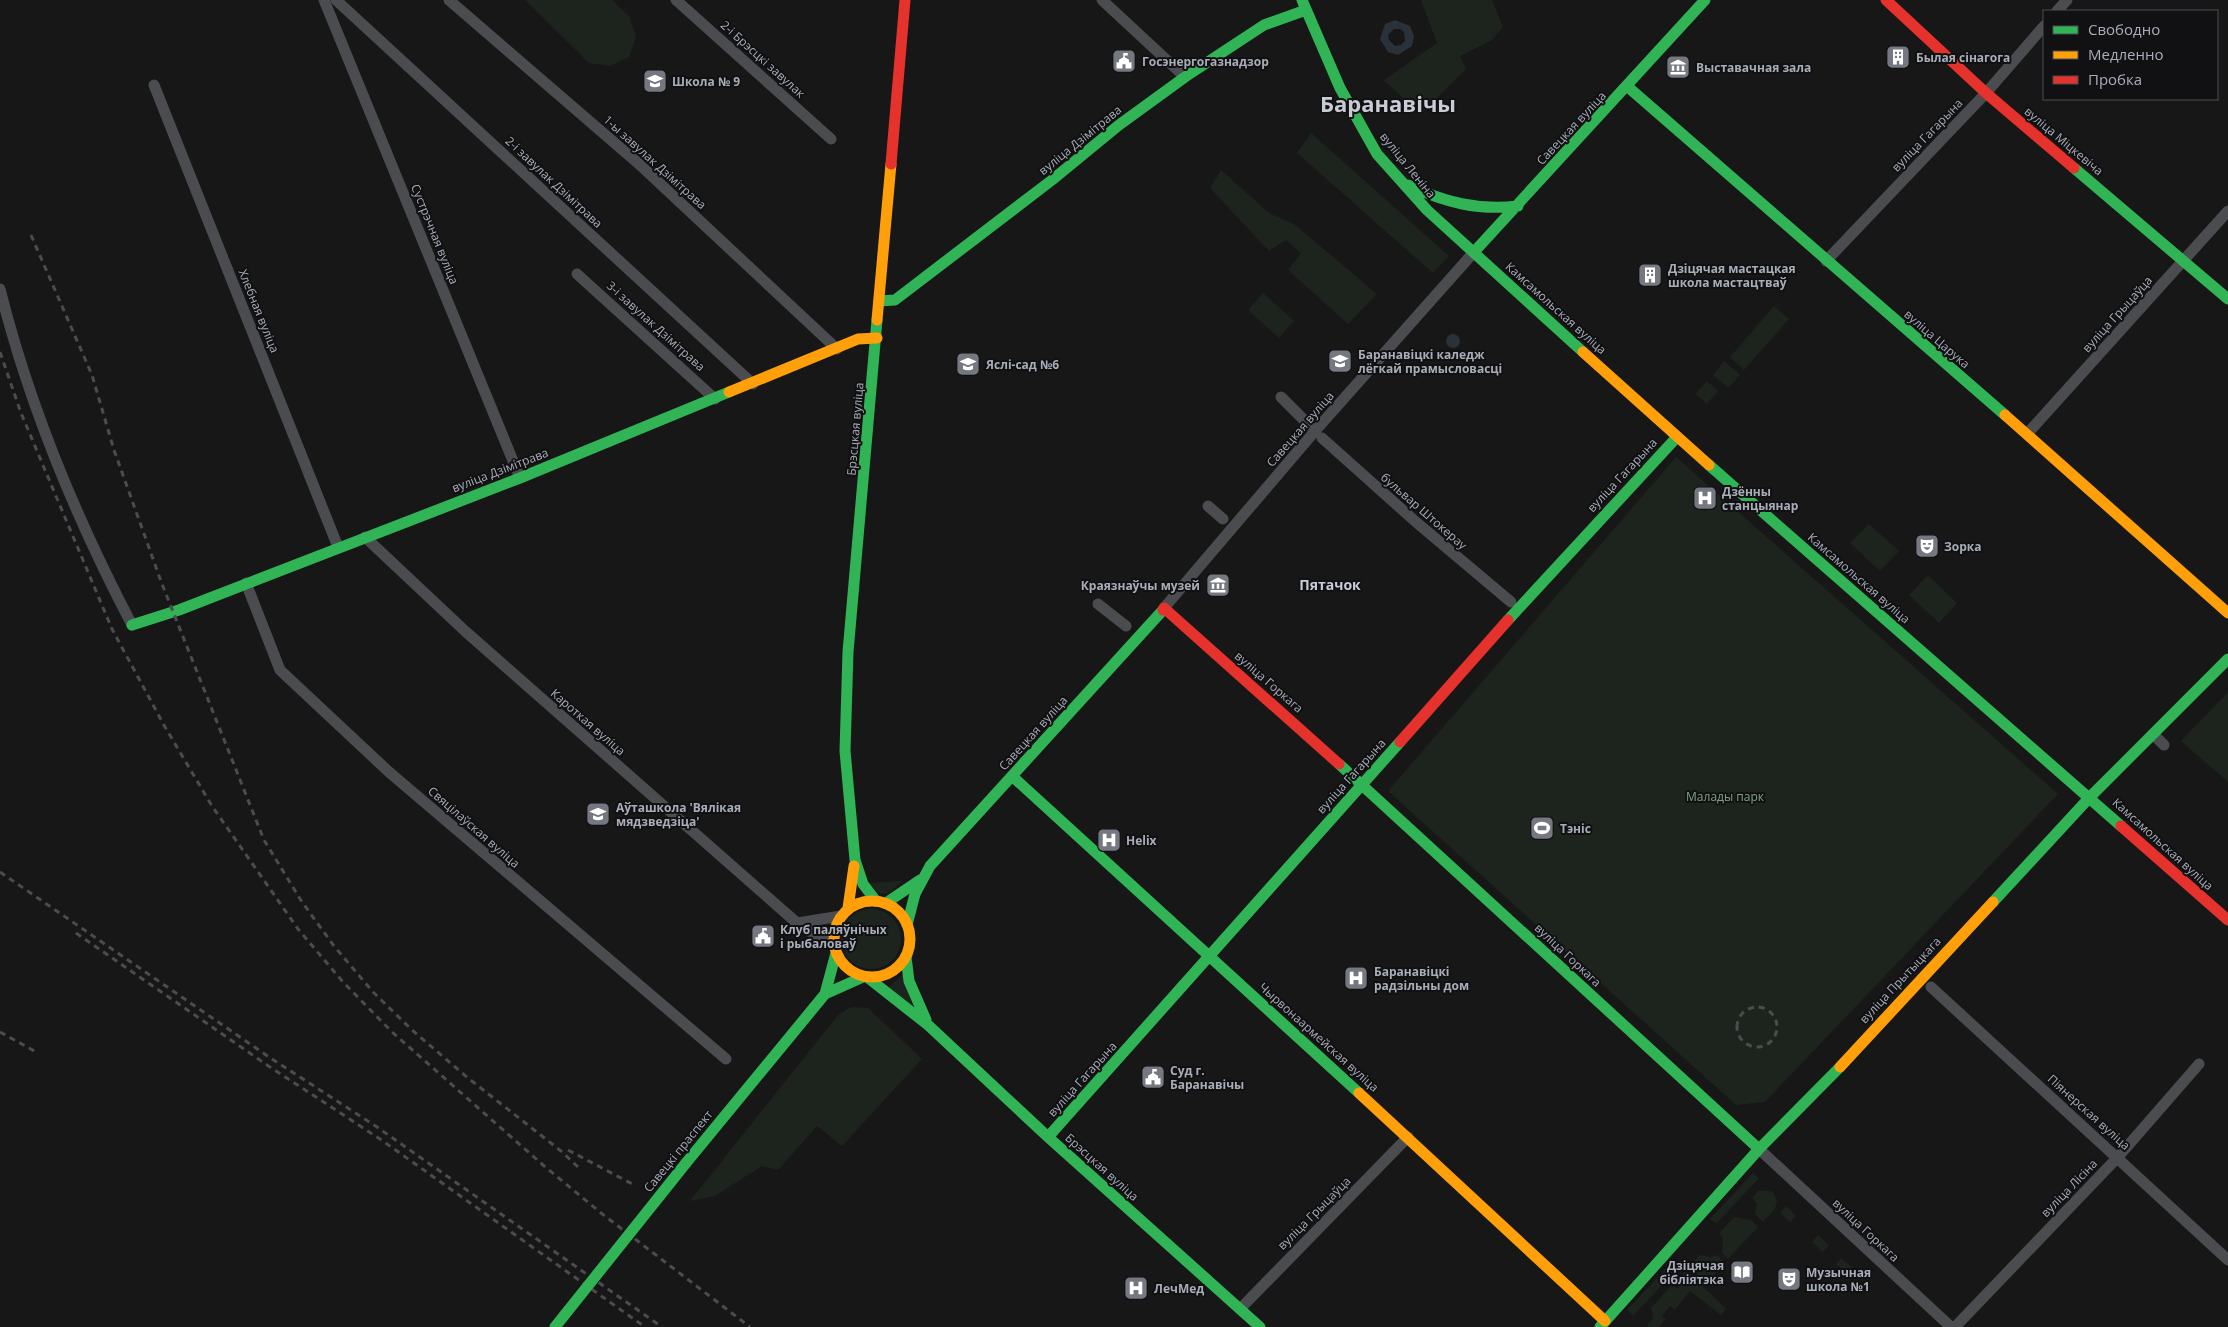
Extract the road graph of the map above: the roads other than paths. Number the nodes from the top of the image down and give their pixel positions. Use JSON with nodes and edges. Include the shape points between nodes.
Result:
{"nodes":[{"id":1,"x":324,"y":0,"type":"edge"},
{"id":2,"x":336,"y":0,"type":"edge"},
{"id":3,"x":449,"y":0,"type":"edge"},
{"id":4,"x":676,"y":0,"type":"edge"},
{"id":5,"x":905,"y":0,"type":"edge"},
{"id":6,"x":1102,"y":0,"type":"edge"},
{"id":7,"x":1705,"y":0,"type":"edge"},
{"id":8,"x":1886,"y":0,"type":"edge"},
{"id":9,"x":2067,"y":0,"type":"edge"},
{"id":10,"x":1304,"y":5,"type":"edge"},
{"id":11,"x":2058,"y":10,"type":"edge"},
{"id":12,"x":2043,"y":27,"type":"edge"},
{"id":13,"x":1185,"y":77,"type":"junction"},
{"id":14,"x":154,"y":85,"type":"dead end"},
{"id":15,"x":1628,"y":87,"type":"junction"},
{"id":16,"x":1986,"y":93,"type":"junction"},
{"id":17,"x":832,"y":139,"type":"dead end"},
{"id":18,"x":1400,"y":181,"type":"junction"},
{"id":19,"x":1518,"y":206,"type":"junction"},
{"id":20,"x":2228,"y":211,"type":"edge"},
{"id":21,"x":1474,"y":252,"type":"junction"},
{"id":22,"x":1826,"y":261,"type":"junction"},
{"id":23,"x":2184,"y":261,"type":"junction"},
{"id":24,"x":577,"y":274,"type":"dead end"},
{"id":25,"x":0,"y":289,"type":"edge"},
{"id":26,"x":2228,"y":299,"type":"edge"},
{"id":27,"x":879,"y":301,"type":"junction"},
{"id":28,"x":876,"y":338,"type":"junction"},
{"id":29,"x":837,"y":349,"type":"junction"},
{"id":30,"x":753,"y":384,"type":"junction"},
{"id":31,"x":1281,"y":397,"type":"dead end"},
{"id":32,"x":715,"y":399,"type":"junction"},
{"id":33,"x":1309,"y":425,"type":"dead end"},
{"id":34,"x":2027,"y":434,"type":"junction"},
{"id":35,"x":1678,"y":437,"type":"junction"},
{"id":36,"x":1322,"y":438,"type":"dead end"},
{"id":37,"x":520,"y":478,"type":"junction"},
{"id":38,"x":1208,"y":506,"type":"dead end"},
{"id":39,"x":1223,"y":519,"type":"dead end"},
{"id":40,"x":365,"y":537,"type":"junction"},
{"id":41,"x":338,"y":547,"type":"junction"},
{"id":42,"x":246,"y":583,"type":"junction"},
{"id":43,"x":1511,"y":602,"type":"dead end"},
{"id":44,"x":1098,"y":604,"type":"dead end"},
{"id":45,"x":1164,"y":608,"type":"junction"},
{"id":46,"x":2228,"y":613,"type":"edge"},
{"id":47,"x":132,"y":625,"type":"joint"},
{"id":48,"x":1126,"y":626,"type":"dead end"},
{"id":49,"x":2228,"y":658,"type":"edge"},
{"id":50,"x":2153,"y":734,"type":"junction"},
{"id":51,"x":2164,"y":745,"type":"dead end"},
{"id":52,"x":1012,"y":776,"type":"junction"},
{"id":53,"x":1362,"y":784,"type":"junction"},
{"id":54,"x":2090,"y":797,"type":"junction"},
{"id":55,"x":854,"y":860,"type":"junction"},
{"id":56,"x":920,"y":880,"type":"junction"},
{"id":57,"x":881,"y":902,"type":"junction"},
{"id":58,"x":845,"y":912,"type":"junction"},
{"id":59,"x":2228,"y":920,"type":"edge"},
{"id":60,"x":797,"y":923,"type":"junction"},
{"id":61,"x":907,"y":925,"type":"junction"},
{"id":62,"x":835,"y":947,"type":"junction"},
{"id":63,"x":1209,"y":956,"type":"junction"},
{"id":64,"x":906,"y":957,"type":"junction"},
{"id":65,"x":865,"y":977,"type":"junction"},
{"id":66,"x":1931,"y":987,"type":"dead end"},
{"id":67,"x":825,"y":994,"type":"junction"},
{"id":68,"x":928,"y":1025,"type":"junction"},
{"id":69,"x":726,"y":1059,"type":"dead end"},
{"id":70,"x":2199,"y":1064,"type":"dead end"},
{"id":71,"x":1048,"y":1137,"type":"junction"},
{"id":72,"x":1408,"y":1137,"type":"junction"},
{"id":73,"x":1759,"y":1149,"type":"junction"},
{"id":74,"x":2118,"y":1157,"type":"junction"},
{"id":75,"x":2228,"y":1260,"type":"edge"},
{"id":76,"x":1240,"y":1309,"type":"junction"},
{"id":77,"x":1602,"y":1324,"type":"edge"},
{"id":78,"x":555,"y":1327,"type":"edge"},
{"id":79,"x":1260,"y":1327,"type":"edge"},
{"id":80,"x":1951,"y":1327,"type":"edge"},
{"id":81,"x":1955,"y":1327,"type":"edge"}],
"edges":[{"from":1,"to":37,"type":"street","name":"Сустрэчная вуліца"},
{"from":2,"to":30,"type":"street","name":"2-і завулак Дзімітрава"},
{"from":3,"to":29,"type":"street","name":"1-ы завулак Дзімітрава","via":[[639,164]]},
{"from":4,"to":17,"type":"street","name":"2-і Брэсцкі завулак"},
{"from":5,"to":27,"type":"main road","name":"Брэсцкая вуліца"},
{"from":6,"to":13,"type":"street"},
{"from":7,"to":15,"type":"main road","name":"Савецкая вуліца"},
{"from":8,"to":16,"type":"main road","name":"вуліца Міцкевіча"},
{"from":9,"to":11,"type":"street"},
{"from":10,"to":13,"type":"main road","name":"вуліца Дзімітрава","via":[[1264,25]]},
{"from":10,"to":18,"type":"main road","name":"вуліца Леніна","via":[[1354,115],[1378,154]]},
{"from":12,"to":16,"type":"street","name":"вуліца Гагарына"},
{"from":13,"to":27,"type":"main road","name":"вуліца Дзімітрава","via":[[1119,124],[1052,180],[895,300]]},
{"from":14,"to":41,"type":"street","name":"Хлебная вуліца"},
{"from":15,"to":19,"type":"main road","name":"Савецкая вуліца"},
{"from":15,"to":22,"type":"main road","name":"вуліца Царука"},
{"from":16,"to":22,"type":"street","name":"вуліца Гагарына"},
{"from":16,"to":23,"type":"main road","name":"вуліца Міцкевіча"},
{"from":18,"to":19,"type":"main road","via":[[1464,207],[1494,210]]},
{"from":18,"to":21,"type":"main road","name":"вуліца Леніна"},
{"from":19,"to":21,"type":"main road","name":"Савецкая вуліца"},
{"from":20,"to":23,"type":"street","name":"вуліца Грыцаўца"},
{"from":21,"to":35,"type":"main road","name":"Камсамольская вуліца"},
{"from":21,"to":45,"type":"street","name":"Савецкая вуліца"},
{"from":22,"to":34,"type":"main road","name":"вуліца Царука"},
{"from":23,"to":26,"type":"main road","name":"вуліца Міцкевіча"},
{"from":23,"to":34,"type":"street","name":"вуліца Грыцаўца"},
{"from":24,"to":32,"type":"street","name":"3-і завулак Дзімітрава"},
{"from":25,"to":47,"type":"street","via":[[32,399],[70,493]]},
{"from":27,"to":28,"type":"main road","name":"Брэсцкая вуліца"},
{"from":28,"to":29,"type":"main road","name":"вуліца Дзімітрава","via":[[858,339]]},
{"from":28,"to":55,"type":"main road","name":"Брэсцкая вуліца","via":[[848,652],[845,752]]},
{"from":29,"to":30,"type":"main road","name":"вуліца Дзімітрава"},
{"from":30,"to":32,"type":"main road","name":"вуліца Дзімітрава"},
{"from":31,"to":33,"type":"street"},
{"from":32,"to":37,"type":"main road","name":"вуліца Дзімітрава"},
{"from":34,"to":46,"type":"main road","name":"вуліца Царука"},
{"from":35,"to":53,"type":"main road","name":"вуліца Гагарына"},
{"from":35,"to":54,"type":"main road","name":"Камсамольская вуліца"},
{"from":36,"to":43,"type":"street","name":"бульвар Штокерау"},
{"from":37,"to":40,"type":"main road","name":"вуліца Дзімітрава"},
{"from":38,"to":39,"type":"street"},
{"from":40,"to":41,"type":"main road","name":"вуліца Дзімітрава"},
{"from":40,"to":60,"type":"street","name":"Кароткая вуліца","via":[[464,631]]},
{"from":41,"to":42,"type":"main road","name":"вуліца Дзімітрава"},
{"from":42,"to":47,"type":"main road","name":"вуліца Дзімітрава"},
{"from":42,"to":69,"type":"street","name":"Свяцілаўская вуліца","via":[[280,670],[389,772]]},
{"from":44,"to":48,"type":"street"},
{"from":45,"to":52,"type":"main road","name":"Савецкая вуліца"},
{"from":45,"to":53,"type":"main road","name":"вуліца Горкага"},
{"from":49,"to":50,"type":"main road","name":"вуліца Прытыцкага"},
{"from":50,"to":51,"type":"street"},
{"from":50,"to":54,"type":"main road","name":"вуліца Прытыцкага"},
{"from":52,"to":56,"type":"main road","name":"Савецкая вуліца"},
{"from":52,"to":63,"type":"main road","name":"Чырвонаармейская вуліца"},
{"from":53,"to":63,"type":"main road","name":"вуліца Гагарына"},
{"from":53,"to":73,"type":"main road","name":"вуліца Горкага"},
{"from":54,"to":59,"type":"main road","name":"Камсамольская вуліца"},
{"from":54,"to":73,"type":"main road","name":"вуліца Прытыцкага","via":[[1852,1054]]},
{"from":55,"to":57,"type":"main road","name":"Брэсцкая вуліца","via":[[862,884]]},
{"from":55,"to":58,"type":"main road","name":"Брэсцкая вуліца"},
{"from":56,"to":57,"type":"main road","name":"Савецкая вуліца"},
{"from":56,"to":61,"type":"main road","name":"Савецкая вуліца","via":[[909,909]]},
{"from":57,"to":58,"type":"main road","via":[[857,904]]},
{"from":57,"to":61,"type":"main road","via":[[899,912]]},
{"from":58,"to":60,"type":"street"},
{"from":58,"to":62,"type":"main road","via":[[835,928]]},
{"from":60,"to":62,"type":"street","name":"Кароткая вуліца"},
{"from":61,"to":64,"type":"main road","via":[[910,941]]},
{"from":62,"to":65,"type":"main road","via":[[846,968]]},
{"from":62,"to":67,"type":"main road","name":"Савецкі праспект"},
{"from":63,"to":71,"type":"main road","name":"вуліца Гагарына"},
{"from":63,"to":72,"type":"main road","name":"Чырвонаармейская вуліца"},
{"from":64,"to":65,"type":"main road","via":[[889,973]]},
{"from":64,"to":68,"type":"main road","name":"Брэсцкая вуліца","via":[[909,981]]},
{"from":65,"to":67,"type":"main road","name":"Савецкі праспект"},
{"from":65,"to":68,"type":"main road","name":"Брэсцкая вуліца"},
{"from":66,"to":74,"type":"street","name":"Піянерская вуліца"},
{"from":67,"to":78,"type":"main road","name":"Савецкі праспект","bridge":true},
{"from":68,"to":71,"type":"main road","name":"Брэсцкая вуліца"},
{"from":70,"to":74,"type":"street","name":"вуліца Лісіна"},
{"from":71,"to":76,"type":"main road","name":"Брэсцкая вуліца"},
{"from":72,"to":76,"type":"street","name":"вуліца Грыцаўца"},
{"from":72,"to":77,"type":"main road","name":"Чырвонаармейская вуліца"},
{"from":73,"to":77,"type":"main road","name":"вуліца Прытыцкага"},
{"from":73,"to":80,"type":"street","name":"вуліца Горкага"},
{"from":74,"to":75,"type":"street","name":"Піянерская вуліца"},
{"from":74,"to":81,"type":"street","name":"вуліца Лісіна"},
{"from":76,"to":79,"type":"main road","name":"Брэсцкая вуліца"}]}
